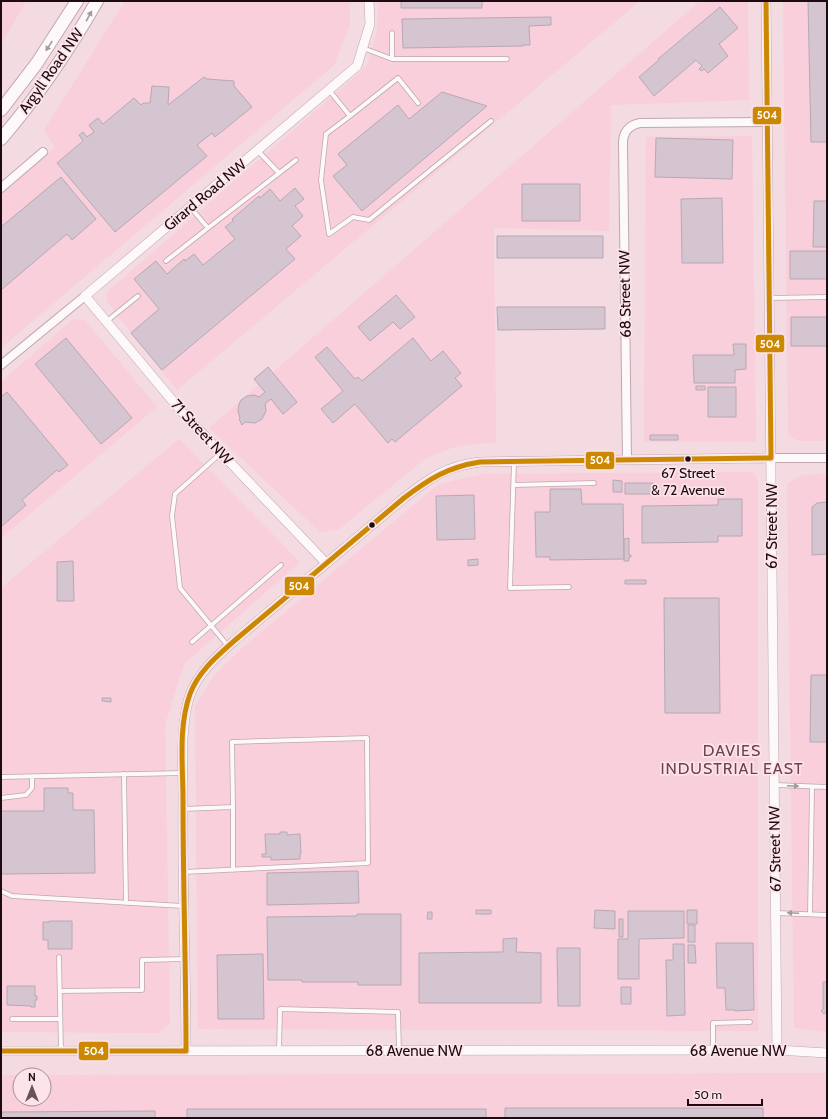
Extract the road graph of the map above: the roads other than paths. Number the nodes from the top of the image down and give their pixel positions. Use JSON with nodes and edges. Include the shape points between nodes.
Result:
{"nodes":[{"id":1,"x":77,"y":1,"type":"edge"},
{"id":2,"x":97,"y":1,"type":"edge"},
{"id":3,"x":369,"y":1,"type":"edge"},
{"id":4,"x":766,"y":1,"type":"edge"},
{"id":5,"x":392,"y":33,"type":"dead end"},
{"id":6,"x":362,"y":48,"type":"junction"},
{"id":7,"x":392,"y":59,"type":"junction"},
{"id":8,"x":507,"y":59,"type":"dead end"},
{"id":9,"x":328,"y":90,"type":"junction"},
{"id":10,"x":418,"y":103,"type":"dead end"},
{"id":11,"x":1,"y":110,"type":"edge"},
{"id":12,"x":350,"y":116,"type":"junction"},
{"id":13,"x":491,"y":121,"type":"dead end"},
{"id":14,"x":768,"y":122,"type":"junction"},
{"id":15,"x":1,"y":139,"type":"edge"},
{"id":16,"x":258,"y":150,"type":"junction"},
{"id":17,"x":43,"y":152,"type":"dead end"},
{"id":18,"x":296,"y":160,"type":"dead end"},
{"id":19,"x":279,"y":173,"type":"junction"},
{"id":20,"x":1,"y":188,"type":"edge"},
{"id":21,"x":190,"y":207,"type":"junction"},
{"id":22,"x":208,"y":228,"type":"junction"},
{"id":23,"x":166,"y":261,"type":"dead end"},
{"id":24,"x":85,"y":296,"type":"junction"},
{"id":25,"x":138,"y":296,"type":"dead end"},
{"id":26,"x":827,"y":297,"type":"edge"},
{"id":27,"x":770,"y":298,"type":"junction"},
{"id":28,"x":107,"y":322,"type":"junction"},
{"id":29,"x":1,"y":365,"type":"edge"},
{"id":30,"x":221,"y":453,"type":"junction"},
{"id":31,"x":771,"y":458,"type":"junction"},
{"id":32,"x":827,"y":458,"type":"edge"},
{"id":33,"x":627,"y":460,"type":"junction"},
{"id":34,"x":514,"y":462,"type":"junction"},
{"id":35,"x":594,"y":483,"type":"dead end"},
{"id":36,"x":514,"y":485,"type":"junction"},
{"id":37,"x":326,"y":564,"type":"junction"},
{"id":38,"x":281,"y":566,"type":"dead end"},
{"id":39,"x":569,"y":587,"type":"dead end"},
{"id":40,"x":211,"y":625,"type":"junction"},
{"id":41,"x":192,"y":642,"type":"dead end"},
{"id":42,"x":228,"y":646,"type":"junction"},
{"id":43,"x":183,"y":773,"type":"junction"},
{"id":44,"x":124,"y":774,"type":"junction"},
{"id":45,"x":1,"y":777,"type":"edge"},
{"id":46,"x":32,"y":777,"type":"junction"},
{"id":47,"x":775,"y":785,"type":"junction"},
{"id":48,"x":812,"y":786,"type":"junction"},
{"id":49,"x":827,"y":787,"type":"edge"},
{"id":50,"x":1,"y":798,"type":"edge"},
{"id":51,"x":233,"y":807,"type":"junction"},
{"id":52,"x":182,"y":809,"type":"junction"},
{"id":53,"x":233,"y":870,"type":"junction"},
{"id":54,"x":183,"y":872,"type":"junction"},
{"id":55,"x":1,"y":891,"type":"edge"},
{"id":56,"x":126,"y":903,"type":"junction"},
{"id":57,"x":184,"y":906,"type":"junction"},
{"id":58,"x":776,"y":913,"type":"junction"},
{"id":59,"x":810,"y":914,"type":"junction"},
{"id":60,"x":827,"y":915,"type":"edge"},
{"id":61,"x":59,"y":957,"type":"dead end"},
{"id":62,"x":185,"y":959,"type":"junction"},
{"id":63,"x":60,"y":991,"type":"junction"},
{"id":64,"x":12,"y":1019,"type":"dead end"},
{"id":65,"x":60,"y":1019,"type":"junction"},
{"id":66,"x":750,"y":1022,"type":"dead end"},
{"id":67,"x":186,"y":1050,"type":"junction"},
{"id":68,"x":713,"y":1050,"type":"junction"},
{"id":69,"x":777,"y":1050,"type":"junction"},
{"id":70,"x":1,"y":1051,"type":"edge"},
{"id":71,"x":61,"y":1051,"type":"junction"},
{"id":72,"x":279,"y":1051,"type":"junction"},
{"id":73,"x":399,"y":1051,"type":"junction"},
{"id":74,"x":827,"y":1053,"type":"edge"}],
"edges":[{"from":1,"to":11,"type":"main road","name":"Argyll Road NW","one_way":true,"via":[[37,63]]},
{"from":15,"to":2,"type":"main road","name":"Argyll Road NW","one_way":true,"via":[[52,75]]},
{"from":3,"to":6,"type":"street","name":"Girard Road NW","via":[[370,24]]},
{"from":4,"to":14,"type":"street","name":"67 Street NW"},
{"from":5,"to":7,"type":"lane"},
{"from":6,"to":7,"type":"lane"},
{"from":6,"to":9,"type":"street","name":"Girard Road NW","via":[[356,66]]},
{"from":7,"to":8,"type":"lane"},
{"from":9,"to":12,"type":"lane"},
{"from":9,"to":16,"type":"street","name":"Girard Road NW"},
{"from":10,"to":12,"type":"lane","via":[[398,78]]},
{"from":12,"to":13,"type":"lane","via":[[326,134],[321,180],[329,234],[353,217],[369,220]]},
{"from":14,"to":27,"type":"street","name":"67 Street NW"},
{"from":14,"to":33,"type":"street","name":"68 Street NW","via":[[640,123],[624,133]]},
{"from":16,"to":19,"type":"lane"},
{"from":16,"to":21,"type":"street","name":"Girard Road NW"},
{"from":17,"to":20,"type":"street"},
{"from":18,"to":19,"type":"lane"},
{"from":19,"to":22,"type":"lane"},
{"from":21,"to":22,"type":"lane"},
{"from":21,"to":24,"type":"street","name":"Girard Road NW"},
{"from":22,"to":23,"type":"lane"},
{"from":24,"to":28,"type":"street","name":"71 Street NW"},
{"from":24,"to":29,"type":"street","name":"Girard Road NW"},
{"from":25,"to":28,"type":"lane"},
{"from":26,"to":27,"type":"lane"},
{"from":27,"to":31,"type":"street","name":"67 Street NW"},
{"from":28,"to":30,"type":"street","name":"71 Street NW","via":[[182,412]]},
{"from":30,"to":37,"type":"street","name":"71 Street NW"},
{"from":30,"to":40,"type":"lane","via":[[175,494],[172,516],[180,588]]},
{"from":31,"to":32,"type":"street"},
{"from":31,"to":33,"type":"street"},
{"from":31,"to":47,"type":"street","name":"67 Street NW"},
{"from":33,"to":34,"type":"street"},
{"from":34,"to":36,"type":"lane"},
{"from":34,"to":37,"type":"street","via":[[480,462],[438,473],[404,498]]},
{"from":35,"to":36,"type":"lane"},
{"from":36,"to":39,"type":"lane","via":[[510,588]]},
{"from":37,"to":42,"type":"street"},
{"from":38,"to":40,"type":"lane"},
{"from":40,"to":41,"type":"lane"},
{"from":40,"to":42,"type":"lane"},
{"from":42,"to":43,"type":"street","via":[[213,660],[191,694],[185,725]]},
{"from":43,"to":44,"type":"lane"},
{"from":43,"to":52,"type":"street"},
{"from":44,"to":46,"type":"lane"},
{"from":44,"to":56,"type":"lane"},
{"from":45,"to":46,"type":"lane"},
{"from":46,"to":50,"type":"lane","via":[[32,788],[26,795]]},
{"from":47,"to":48,"type":"lane","one_way":true},
{"from":47,"to":58,"type":"street","name":"67 Street NW"},
{"from":48,"to":49,"type":"lane"},
{"from":48,"to":59,"type":"lane"},
{"from":51,"to":52,"type":"lane"},
{"from":51,"to":53,"type":"lane"},
{"from":51,"to":53,"type":"lane","via":[[232,742],[367,738],[368,863]]},
{"from":52,"to":54,"type":"street"},
{"from":53,"to":54,"type":"lane"},
{"from":54,"to":57,"type":"street"},
{"from":55,"to":56,"type":"lane","via":[[12,896]]},
{"from":56,"to":57,"type":"lane"},
{"from":57,"to":62,"type":"street"},
{"from":59,"to":58,"type":"lane","one_way":true},
{"from":58,"to":69,"type":"street","name":"67 Street NW"},
{"from":59,"to":60,"type":"lane"},
{"from":61,"to":63,"type":"lane"},
{"from":62,"to":63,"type":"lane","via":[[142,960],[142,990]]},
{"from":62,"to":67,"type":"street"},
{"from":63,"to":65,"type":"lane"},
{"from":64,"to":65,"type":"lane"},
{"from":65,"to":71,"type":"lane"},
{"from":66,"to":68,"type":"lane","via":[[713,1023]]},
{"from":67,"to":71,"type":"street","name":"68 Avenue NW"},
{"from":67,"to":72,"type":"street","name":"68 Avenue NW"},
{"from":68,"to":69,"type":"street","name":"68 Avenue NW"},
{"from":68,"to":73,"type":"street","name":"68 Avenue NW"},
{"from":69,"to":74,"type":"street","name":"68 Avenue NW"},
{"from":70,"to":71,"type":"street","name":"68 Avenue NW"},
{"from":72,"to":73,"type":"street","name":"68 Avenue NW"},
{"from":72,"to":73,"type":"lane","via":[[280,1008],[398,1012]]}]}
